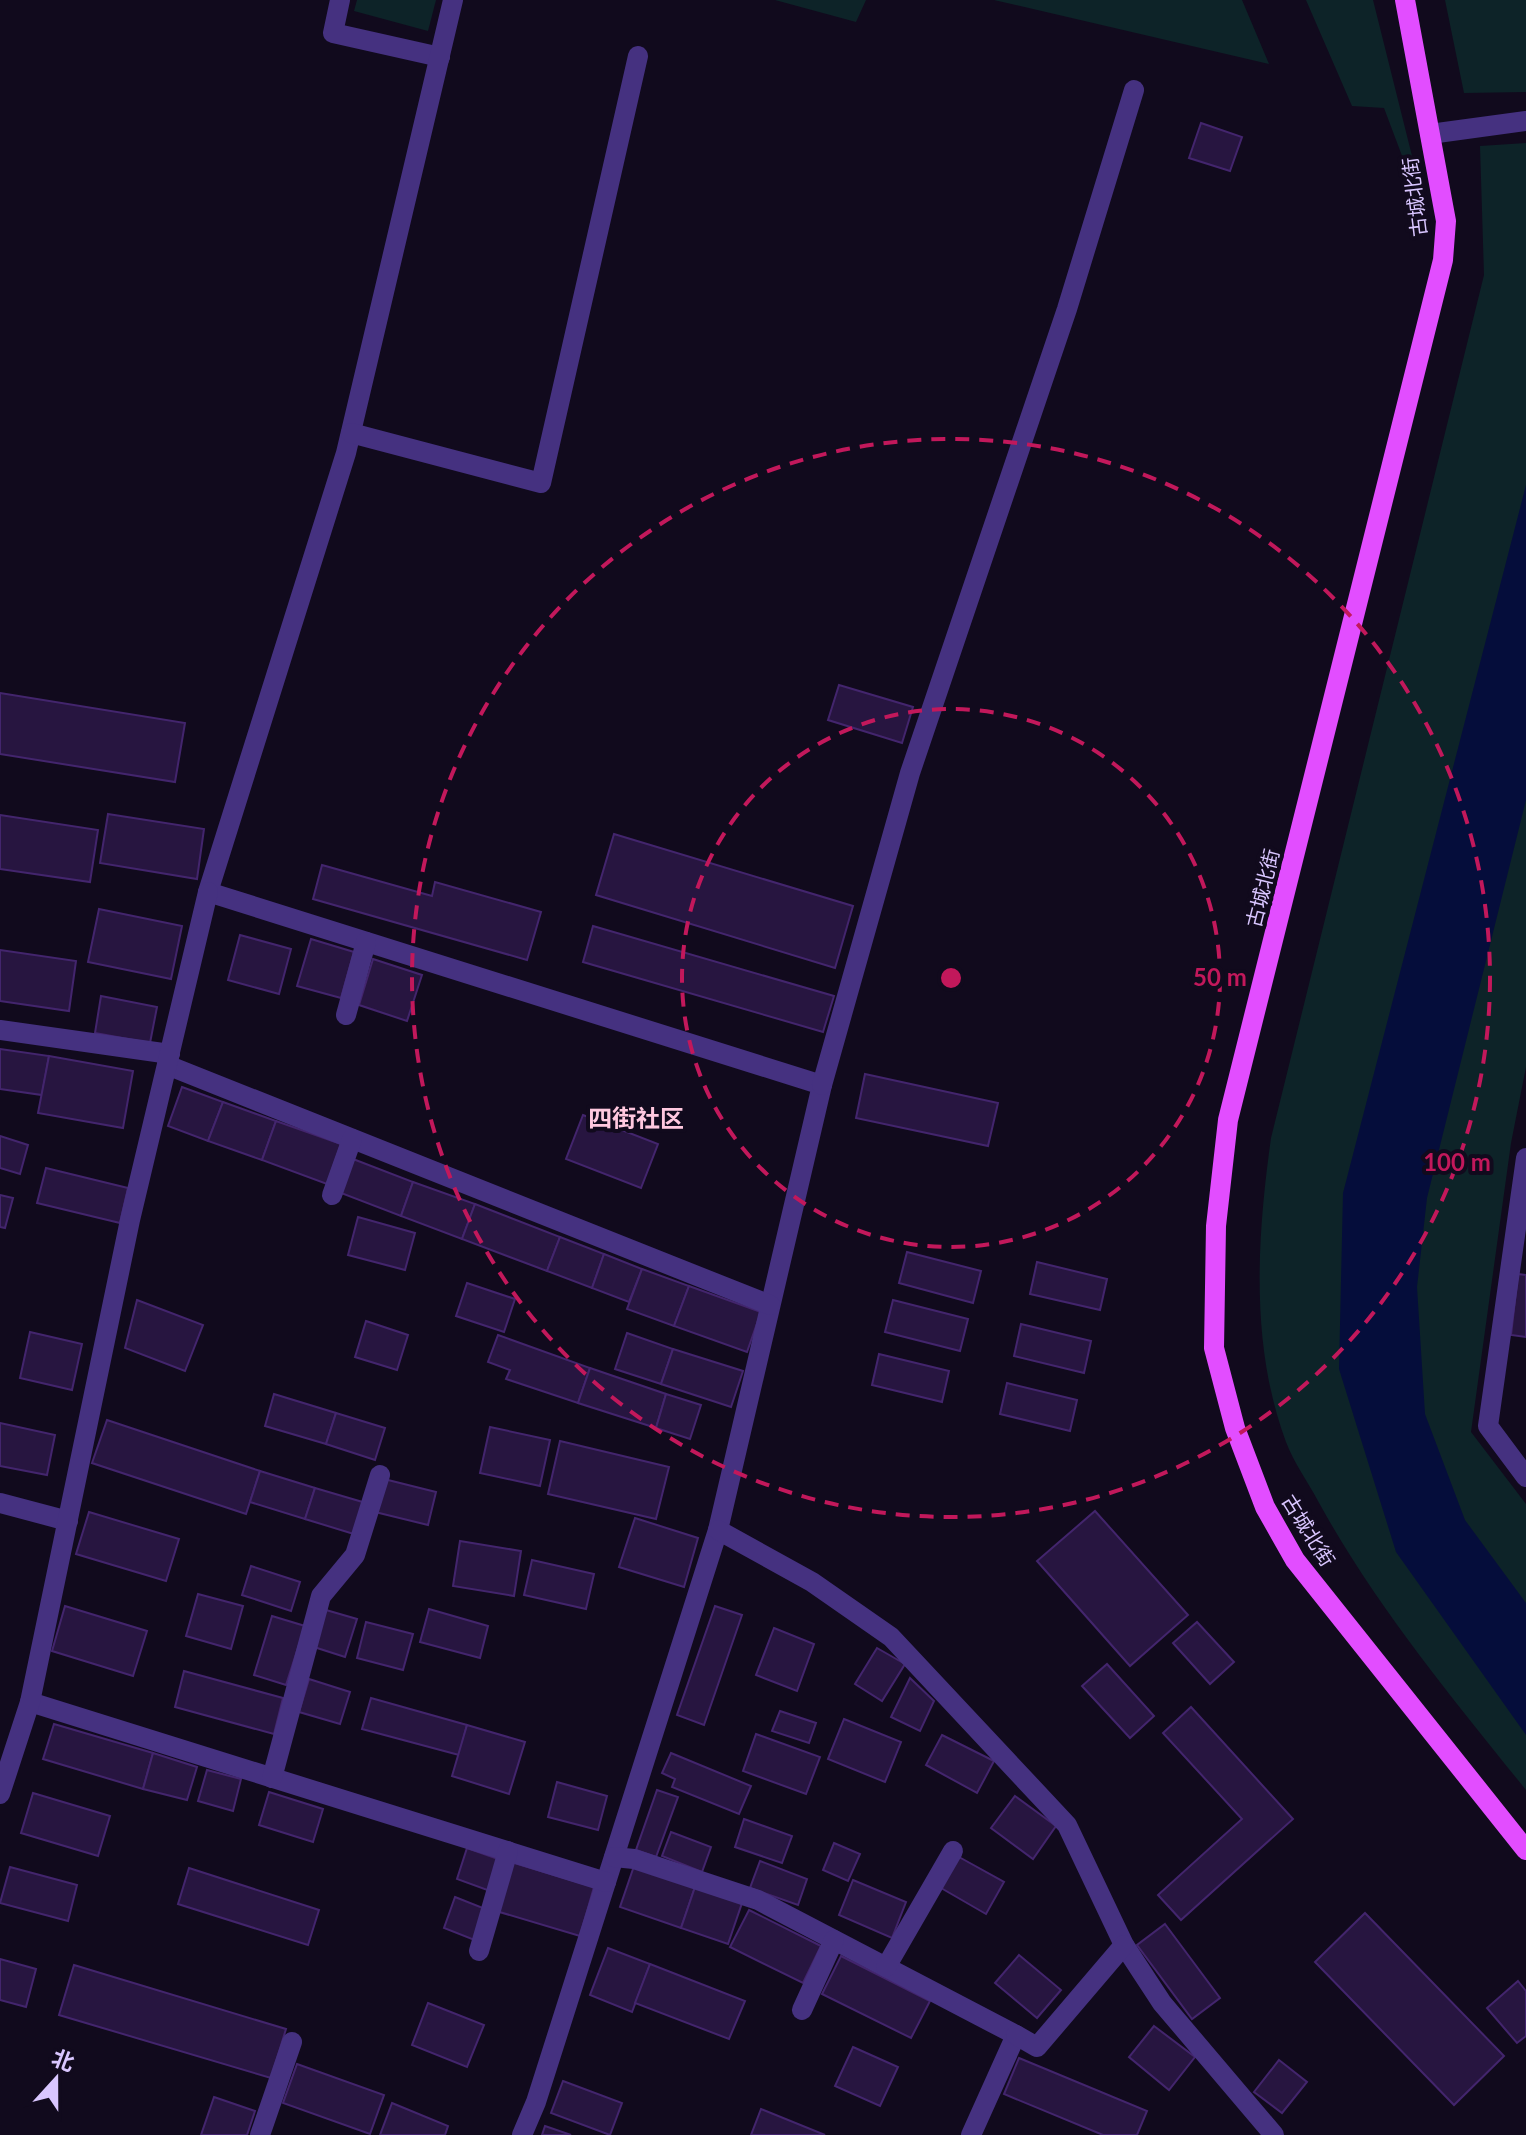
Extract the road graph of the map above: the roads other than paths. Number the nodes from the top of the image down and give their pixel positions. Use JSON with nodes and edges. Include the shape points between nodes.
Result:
{"nodes":[{"id":1,"x":340,"y":0,"type":"edge"},
{"id":2,"x":453,"y":0,"type":"edge"},
{"id":3,"x":1405,"y":0,"type":"edge"},
{"id":4,"x":638,"y":56,"type":"dead end"},
{"id":5,"x":440,"y":57,"type":"junction"},
{"id":6,"x":1134,"y":90,"type":"dead end"},
{"id":7,"x":1526,"y":121,"type":"edge"},
{"id":8,"x":1430,"y":134,"type":"junction"},
{"id":9,"x":351,"y":433,"type":"junction"},
{"id":10,"x":208,"y":892,"type":"junction"},
{"id":11,"x":366,"y":942,"type":"junction"},
{"id":12,"x":346,"y":1015,"type":"dead end"},
{"id":13,"x":0,"y":1030,"type":"edge"},
{"id":14,"x":168,"y":1060,"type":"junction"},
{"id":15,"x":822,"y":1085,"type":"junction"},
{"id":16,"x":352,"y":1139,"type":"junction"},
{"id":17,"x":1526,"y":1158,"type":"edge"},
{"id":18,"x":332,"y":1195,"type":"dead end"},
{"id":19,"x":770,"y":1305,"type":"junction"},
{"id":20,"x":380,"y":1475,"type":"dead end"},
{"id":21,"x":1526,"y":1477,"type":"edge"},
{"id":22,"x":0,"y":1503,"type":"edge"},
{"id":23,"x":68,"y":1521,"type":"junction"},
{"id":24,"x":718,"y":1530,"type":"junction"},
{"id":25,"x":30,"y":1702,"type":"junction"},
{"id":26,"x":272,"y":1778,"type":"junction"},
{"id":27,"x":0,"y":1794,"type":"edge"},
{"id":28,"x":1526,"y":1850,"type":"edge"},
{"id":29,"x":508,"y":1851,"type":"junction"},
{"id":30,"x":953,"y":1851,"type":"dead end"},
{"id":31,"x":614,"y":1857,"type":"junction"},
{"id":32,"x":606,"y":1882,"type":"junction"},
{"id":33,"x":834,"y":1940,"type":"junction"},
{"id":34,"x":1124,"y":1945,"type":"junction"},
{"id":35,"x":479,"y":1951,"type":"dead end"},
{"id":36,"x":886,"y":1967,"type":"junction"},
{"id":37,"x":802,"y":2010,"type":"dead end"},
{"id":38,"x":1016,"y":2035,"type":"junction"},
{"id":39,"x":292,"y":2042,"type":"dead end"},
{"id":40,"x":260,"y":2135,"type":"edge"},
{"id":41,"x":522,"y":2135,"type":"edge"},
{"id":42,"x":971,"y":2135,"type":"edge"},
{"id":43,"x":1274,"y":2135,"type":"edge"}],
"edges":[{"from":1,"to":5,"type":"street","via":[[333,33]]},
{"from":2,"to":5,"type":"street"},
{"from":3,"to":8,"type":"main road","name":"古城北街"},
{"from":4,"to":9,"type":"street","via":[[541,483]]},
{"from":5,"to":9,"type":"street"},
{"from":6,"to":15,"type":"street","via":[[1067,309],[910,773]]},
{"from":7,"to":8,"type":"street"},
{"from":8,"to":28,"type":"main road","name":"古城北街","via":[[1446,221],[1443,260],[1228,1120],[1216,1226],[1214,1348],[1235,1428],[1260,1494],[1295,1560]]},
{"from":9,"to":10,"type":"street"},
{"from":10,"to":11,"type":"street"},
{"from":10,"to":14,"type":"street"},
{"from":11,"to":12,"type":"street"},
{"from":11,"to":15,"type":"street"},
{"from":13,"to":14,"type":"street"},
{"from":14,"to":16,"type":"street"},
{"from":14,"to":23,"type":"street"},
{"from":15,"to":19,"type":"street"},
{"from":16,"to":18,"type":"street"},
{"from":16,"to":19,"type":"street"},
{"from":17,"to":21,"type":"street","via":[[1488,1426]]},
{"from":19,"to":24,"type":"street"},
{"from":20,"to":26,"type":"street","via":[[355,1555],[321,1596]]},
{"from":22,"to":23,"type":"street"},
{"from":23,"to":25,"type":"street"},
{"from":24,"to":31,"type":"street"},
{"from":24,"to":34,"type":"street","via":[[812,1582],[891,1637],[1067,1825]]},
{"from":25,"to":26,"type":"street"},
{"from":25,"to":27,"type":"street"},
{"from":26,"to":29,"type":"street"},
{"from":29,"to":32,"type":"street"},
{"from":29,"to":35,"type":"street"},
{"from":30,"to":36,"type":"street"},
{"from":31,"to":32,"type":"street"},
{"from":31,"to":33,"type":"street","via":[[758,1900]]},
{"from":32,"to":41,"type":"street"},
{"from":33,"to":36,"type":"street"},
{"from":33,"to":37,"type":"street"},
{"from":34,"to":38,"type":"street","via":[[1037,2047]]},
{"from":34,"to":43,"type":"street","via":[[1162,2003]]},
{"from":36,"to":38,"type":"street"},
{"from":38,"to":42,"type":"street"},
{"from":39,"to":40,"type":"street"}]}
